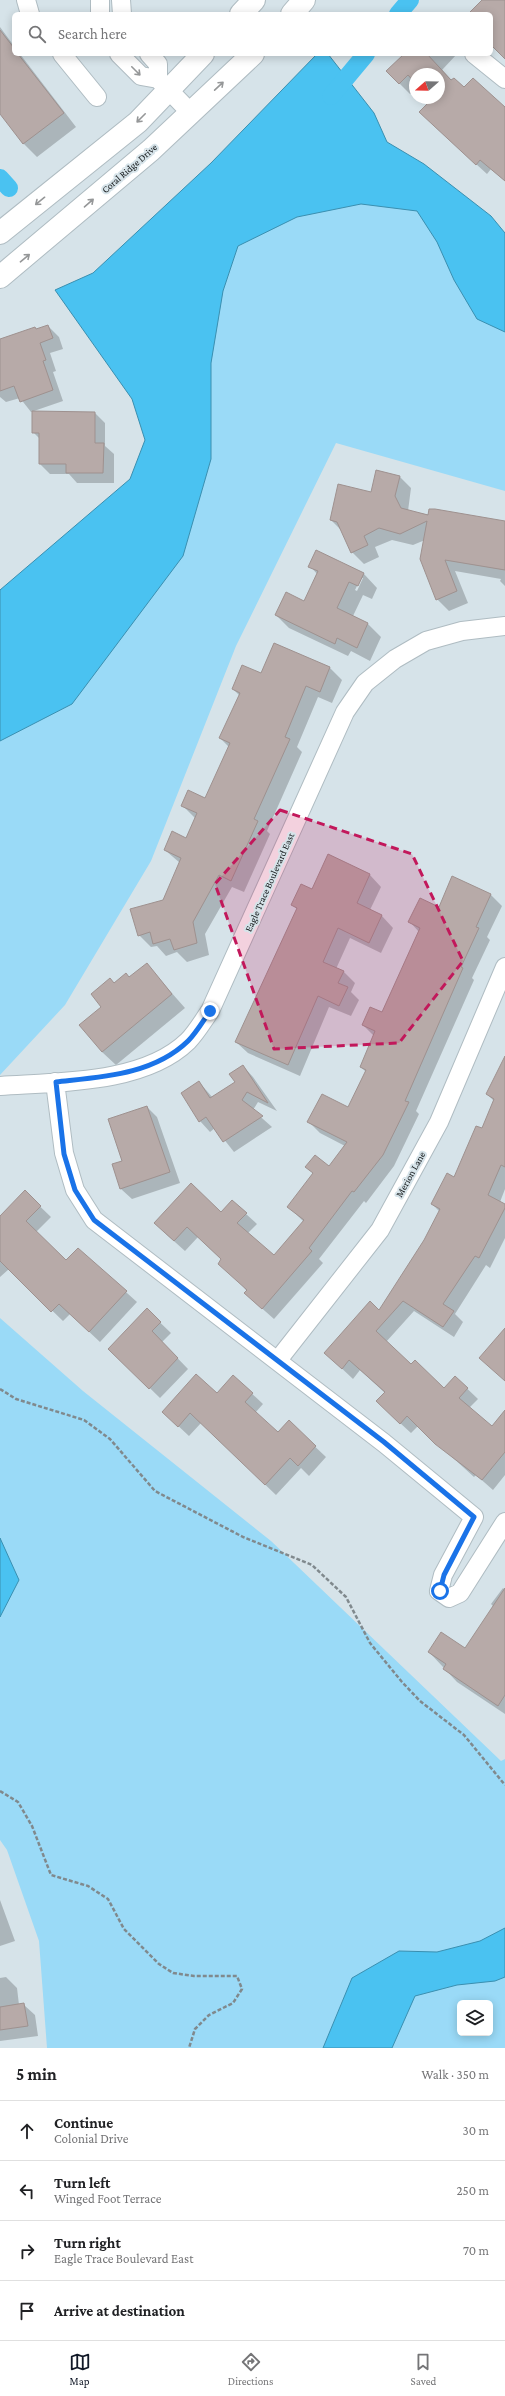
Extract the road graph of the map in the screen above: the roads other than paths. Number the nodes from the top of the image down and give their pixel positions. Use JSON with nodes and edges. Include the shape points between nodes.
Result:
{"nodes":[{"id":1,"x":26,"y":0,"type":"edge"},
{"id":2,"x":100,"y":0,"type":"edge"},
{"id":3,"x":121,"y":0,"type":"edge"},
{"id":4,"x":254,"y":0,"type":"edge"},
{"id":5,"x":304,"y":0,"type":"edge"},
{"id":6,"x":29,"y":12,"type":"edge"},
{"id":7,"x":100,"y":12,"type":"edge"},
{"id":8,"x":122,"y":12,"type":"edge"},
{"id":9,"x":244,"y":12,"type":"edge"},
{"id":10,"x":294,"y":12,"type":"edge"},
{"id":11,"x":64,"y":56,"type":"edge"},
{"id":12,"x":121,"y":56,"type":"edge"},
{"id":13,"x":152,"y":56,"type":"edge"},
{"id":14,"x":200,"y":56,"type":"edge"},
{"id":15,"x":251,"y":56,"type":"edge"},
{"id":16,"x":476,"y":56,"type":"edge"},
{"id":17,"x":505,"y":79,"type":"edge"},
{"id":18,"x":163,"y":85,"type":"junction"},
{"id":19,"x":98,"y":98,"type":"dead end"},
{"id":20,"x":191,"y":113,"type":"junction"},
{"id":21,"x":0,"y":234,"type":"edge"},
{"id":22,"x":0,"y":277,"type":"edge"},
{"id":23,"x":505,"y":626,"type":"edge"},
{"id":24,"x":505,"y":967,"type":"edge"},
{"id":25,"x":56,"y":1082,"type":"junction"},
{"id":26,"x":0,"y":1086,"type":"edge"},
{"id":27,"x":278,"y":1360,"type":"junction"},
{"id":28,"x":505,"y":1522,"type":"edge"}],
"edges":[{"from":1,"to":6,"type":"street"},
{"from":2,"to":7,"type":"street"},
{"from":3,"to":8,"type":"street"},
{"from":4,"to":9,"type":"main road"},
{"from":5,"to":10,"type":"main road"},
{"from":11,"to":19,"type":"street"},
{"from":12,"to":18,"type":"street","one_way":true,"via":[[141,76]]},
{"from":13,"to":18,"type":"street","via":[[158,64]]},
{"from":14,"to":18,"type":"main road"},
{"from":20,"to":15,"type":"main road","name":"Coral Ridge Drive","one_way":true},
{"from":16,"to":17,"type":"street"},
{"from":18,"to":20,"type":"street"},
{"from":18,"to":21,"type":"main road","one_way":true,"via":[[138,122]]},
{"from":22,"to":20,"type":"main road","name":"Coral Ridge Drive","one_way":true},
{"from":23,"to":25,"type":"street","name":"Eagle Trace Boulevard East","via":[[462,631],[426,641],[395,659],[365,683],[346,712],[210,1011],[188,1041],[157,1062],[120,1074]]},
{"from":24,"to":27,"type":"street","name":"Merion Lane","via":[[439,1122],[380,1230]]},
{"from":25,"to":26,"type":"street","name":"Eagle Trace Boulevard East"},
{"from":25,"to":27,"type":"street","via":[[64,1154],[75,1190],[94,1220]]},
{"from":27,"to":28,"type":"street","via":[[384,1442],[474,1517],[444,1575],[440,1591],[449,1598],[460,1593]]}]}
